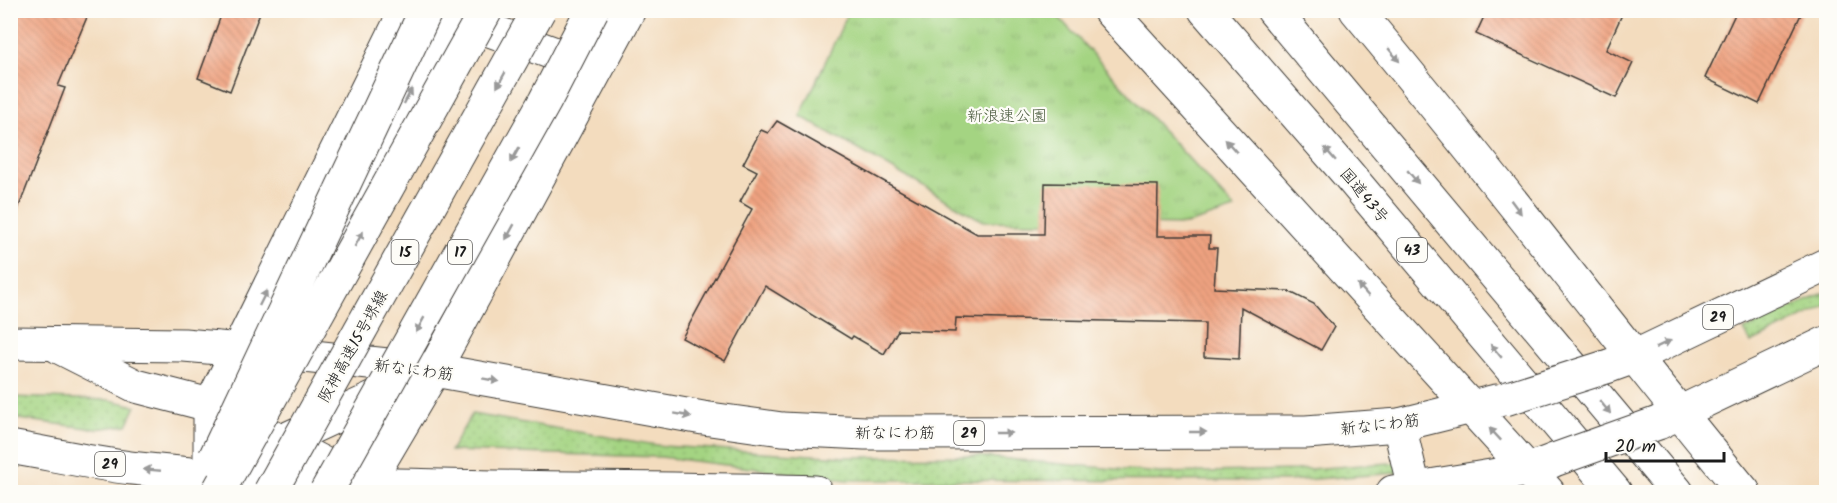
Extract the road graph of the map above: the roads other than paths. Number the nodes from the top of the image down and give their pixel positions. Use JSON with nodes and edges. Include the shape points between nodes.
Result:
{"nodes":[{"id":1,"x":406,"y":10,"type":"edge"},
{"id":2,"x":486,"y":10,"type":"edge"},
{"id":3,"x":539,"y":10,"type":"edge"},
{"id":4,"x":592,"y":10,"type":"edge"},
{"id":5,"x":629,"y":10,"type":"edge"},
{"id":6,"x":1109,"y":10,"type":"edge"},
{"id":7,"x":1205,"y":10,"type":"edge"},
{"id":8,"x":1274,"y":10,"type":"edge"},
{"id":9,"x":1356,"y":10,"type":"edge"},
{"id":10,"x":441,"y":12,"type":"edge"},
{"id":11,"x":599,"y":70,"type":"junction"},
{"id":12,"x":1827,"y":266,"type":"edge"},
{"id":13,"x":10,"y":343,"type":"edge"},
{"id":14,"x":52,"y":343,"type":"junction"},
{"id":15,"x":1827,"y":343,"type":"edge"},
{"id":16,"x":237,"y":350,"type":"junction"},
{"id":17,"x":276,"y":353,"type":"junction"},
{"id":18,"x":1621,"y":362,"type":"junction"},
{"id":19,"x":434,"y":370,"type":"junction"},
{"id":20,"x":210,"y":407,"type":"junction"},
{"id":21,"x":1470,"y":408,"type":"junction"},
{"id":22,"x":1669,"y":418,"type":"junction"},
{"id":23,"x":240,"y":420,"type":"junction"},
{"id":24,"x":1398,"y":425,"type":"junction"},
{"id":25,"x":281,"y":441,"type":"junction"},
{"id":26,"x":10,"y":447,"type":"edge"},
{"id":27,"x":1543,"y":474,"type":"edge"},
{"id":28,"x":207,"y":488,"type":"edge"},
{"id":29,"x":364,"y":489,"type":"edge"},
{"id":30,"x":1408,"y":491,"type":"edge"},
{"id":31,"x":270,"y":492,"type":"edge"},
{"id":32,"x":326,"y":492,"type":"edge"},
{"id":33,"x":816,"y":492,"type":"edge"},
{"id":34,"x":1615,"y":492,"type":"edge"},
{"id":35,"x":1677,"y":492,"type":"edge"},
{"id":36,"x":1744,"y":492,"type":"edge"}],
"edges":[{"from":16,"to":1,"type":"main road","one_way":true},
{"from":28,"to":2,"type":"main road","one_way":true,"bridge":true},
{"from":3,"to":31,"type":"main road","name":"阪神高速15号堺線","number":"15","one_way":true,"bridge":true},
{"from":4,"to":32,"type":"main road","number":"17","one_way":true,"bridge":true},
{"from":5,"to":11,"type":"main road"},
{"from":21,"to":6,"type":"main road","one_way":true},
{"from":34,"to":7,"type":"main road","name":"国道43号","number":"43","one_way":true},
{"from":8,"to":35,"type":"main road","one_way":true},
{"from":9,"to":18,"type":"main road","one_way":true,"via":[[1478,157]]},
{"from":10,"to":11,"type":"main road"},
{"from":17,"to":10,"type":"main road","one_way":true},
{"from":10,"to":28,"type":"main road","bridge":true},
{"from":11,"to":19,"type":"main road","one_way":true},
{"from":18,"to":12,"type":"main road","name":"新なにわ筋","number":"29","one_way":true},
{"from":13,"to":14,"type":"main road","name":"新なにわ筋","number":"29"},
{"from":14,"to":16,"type":"main road","name":"新なにわ筋","number":"29"},
{"from":14,"to":20,"type":"main road","via":[[136,386]]},
{"from":15,"to":22,"type":"main road"},
{"from":16,"to":17,"type":"main road","name":"新なにわ筋","number":"29"},
{"from":16,"to":20,"type":"main road"},
{"from":17,"to":19,"type":"main road","name":"新なにわ筋","number":"29"},
{"from":17,"to":23,"type":"main road"},
{"from":18,"to":21,"type":"main road","name":"新なにわ筋","number":"29","bridge":true},
{"from":18,"to":22,"type":"main road"},
{"from":19,"to":24,"type":"main road","name":"新なにわ筋","number":"29","one_way":true,"via":[[782,429],[865,433],[1306,432]]},
{"from":19,"to":25,"type":"main road"},
{"from":19,"to":29,"type":"main road"},
{"from":20,"to":23,"type":"main road"},
{"from":20,"to":28,"type":"main road"},
{"from":21,"to":24,"type":"main road","name":"新なにわ筋","number":"29"},
{"from":27,"to":21,"type":"main road","one_way":true},
{"from":22,"to":27,"type":"main road","bridge":true},
{"from":22,"to":36,"type":"main road"},
{"from":23,"to":25,"type":"main road"},
{"from":23,"to":28,"type":"main road"},
{"from":24,"to":30,"type":"main road"},
{"from":25,"to":28,"type":"main road"},
{"from":25,"to":29,"type":"main road"},
{"from":28,"to":26,"type":"main road","number":"29","one_way":true,"via":[[129,467]]},
{"from":27,"to":30,"type":"main road"},
{"from":28,"to":29,"type":"main road","number":"29"},
{"from":29,"to":33,"type":"main road","number":"29","via":[[657,487]]}]}
